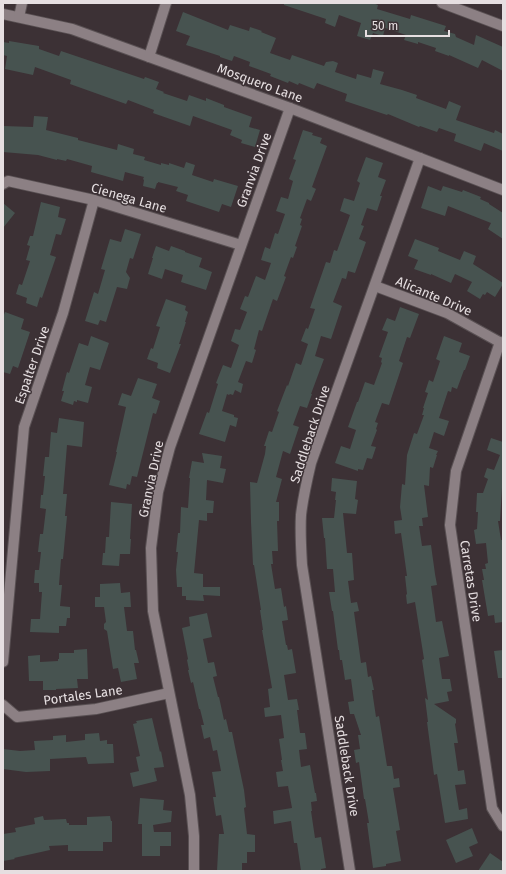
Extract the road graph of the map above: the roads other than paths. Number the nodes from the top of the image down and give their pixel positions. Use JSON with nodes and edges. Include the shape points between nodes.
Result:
{"nodes":[{"id":1,"x":22,"y":3,"type":"edge"},
{"id":2,"x":166,"y":3,"type":"edge"},
{"id":3,"x":442,"y":3,"type":"edge"},
{"id":4,"x":3,"y":14,"type":"edge"},
{"id":5,"x":19,"y":17,"type":"junction"},
{"id":6,"x":503,"y":26,"type":"edge"},
{"id":7,"x":149,"y":57,"type":"junction"},
{"id":8,"x":290,"y":108,"type":"junction"},
{"id":9,"x":420,"y":158,"type":"junction"},
{"id":10,"x":6,"y":183,"type":"edge"},
{"id":11,"x":503,"y":190,"type":"edge"},
{"id":12,"x":94,"y":200,"type":"junction"},
{"id":13,"x":241,"y":245,"type":"junction"},
{"id":14,"x":375,"y":286,"type":"junction"},
{"id":15,"x":501,"y":343,"type":"edge"},
{"id":16,"x":3,"y":662,"type":"edge"},
{"id":17,"x":169,"y":694,"type":"junction"},
{"id":18,"x":3,"y":705,"type":"edge"},
{"id":19,"x":503,"y":826,"type":"edge"},
{"id":20,"x":194,"y":871,"type":"edge"},
{"id":21,"x":350,"y":871,"type":"edge"}],
"edges":[{"from":1,"to":5,"type":"street"},
{"from":2,"to":7,"type":"street"},
{"from":3,"to":6,"type":"street"},
{"from":4,"to":5,"type":"street","name":"Mosquero Lane"},
{"from":5,"to":7,"type":"street","name":"Mosquero Lane","via":[[72,29]]},
{"from":7,"to":8,"type":"street","name":"Mosquero Lane"},
{"from":8,"to":9,"type":"street","name":"Mosquero Lane"},
{"from":8,"to":13,"type":"street","name":"Granvia Drive"},
{"from":9,"to":11,"type":"street","name":"Mosquero Lane"},
{"from":9,"to":14,"type":"street","name":"Saddleback Drive"},
{"from":10,"to":12,"type":"street","name":"Cienega Lane"},
{"from":12,"to":13,"type":"street","name":"Cienega Lane"},
{"from":12,"to":16,"type":"street","name":"Espalter Drive","via":[[63,313],[24,427]]},
{"from":13,"to":17,"type":"street","name":"Granvia Drive","via":[[170,447],[158,492],[150,548],[153,610]]},
{"from":14,"to":15,"type":"street","name":"Alicante Drive","via":[[446,313]]},
{"from":14,"to":21,"type":"street","name":"Saddleback Drive","via":[[311,463],[305,488],[300,540]]},
{"from":15,"to":19,"type":"street","name":"Carretas Drive","via":[[456,471],[450,525],[492,808]]},
{"from":17,"to":18,"type":"street","name":"Portales Lane","via":[[96,709],[17,717]]},
{"from":17,"to":20,"type":"street","name":"Granvia Drive","via":[[190,795]]}]}
